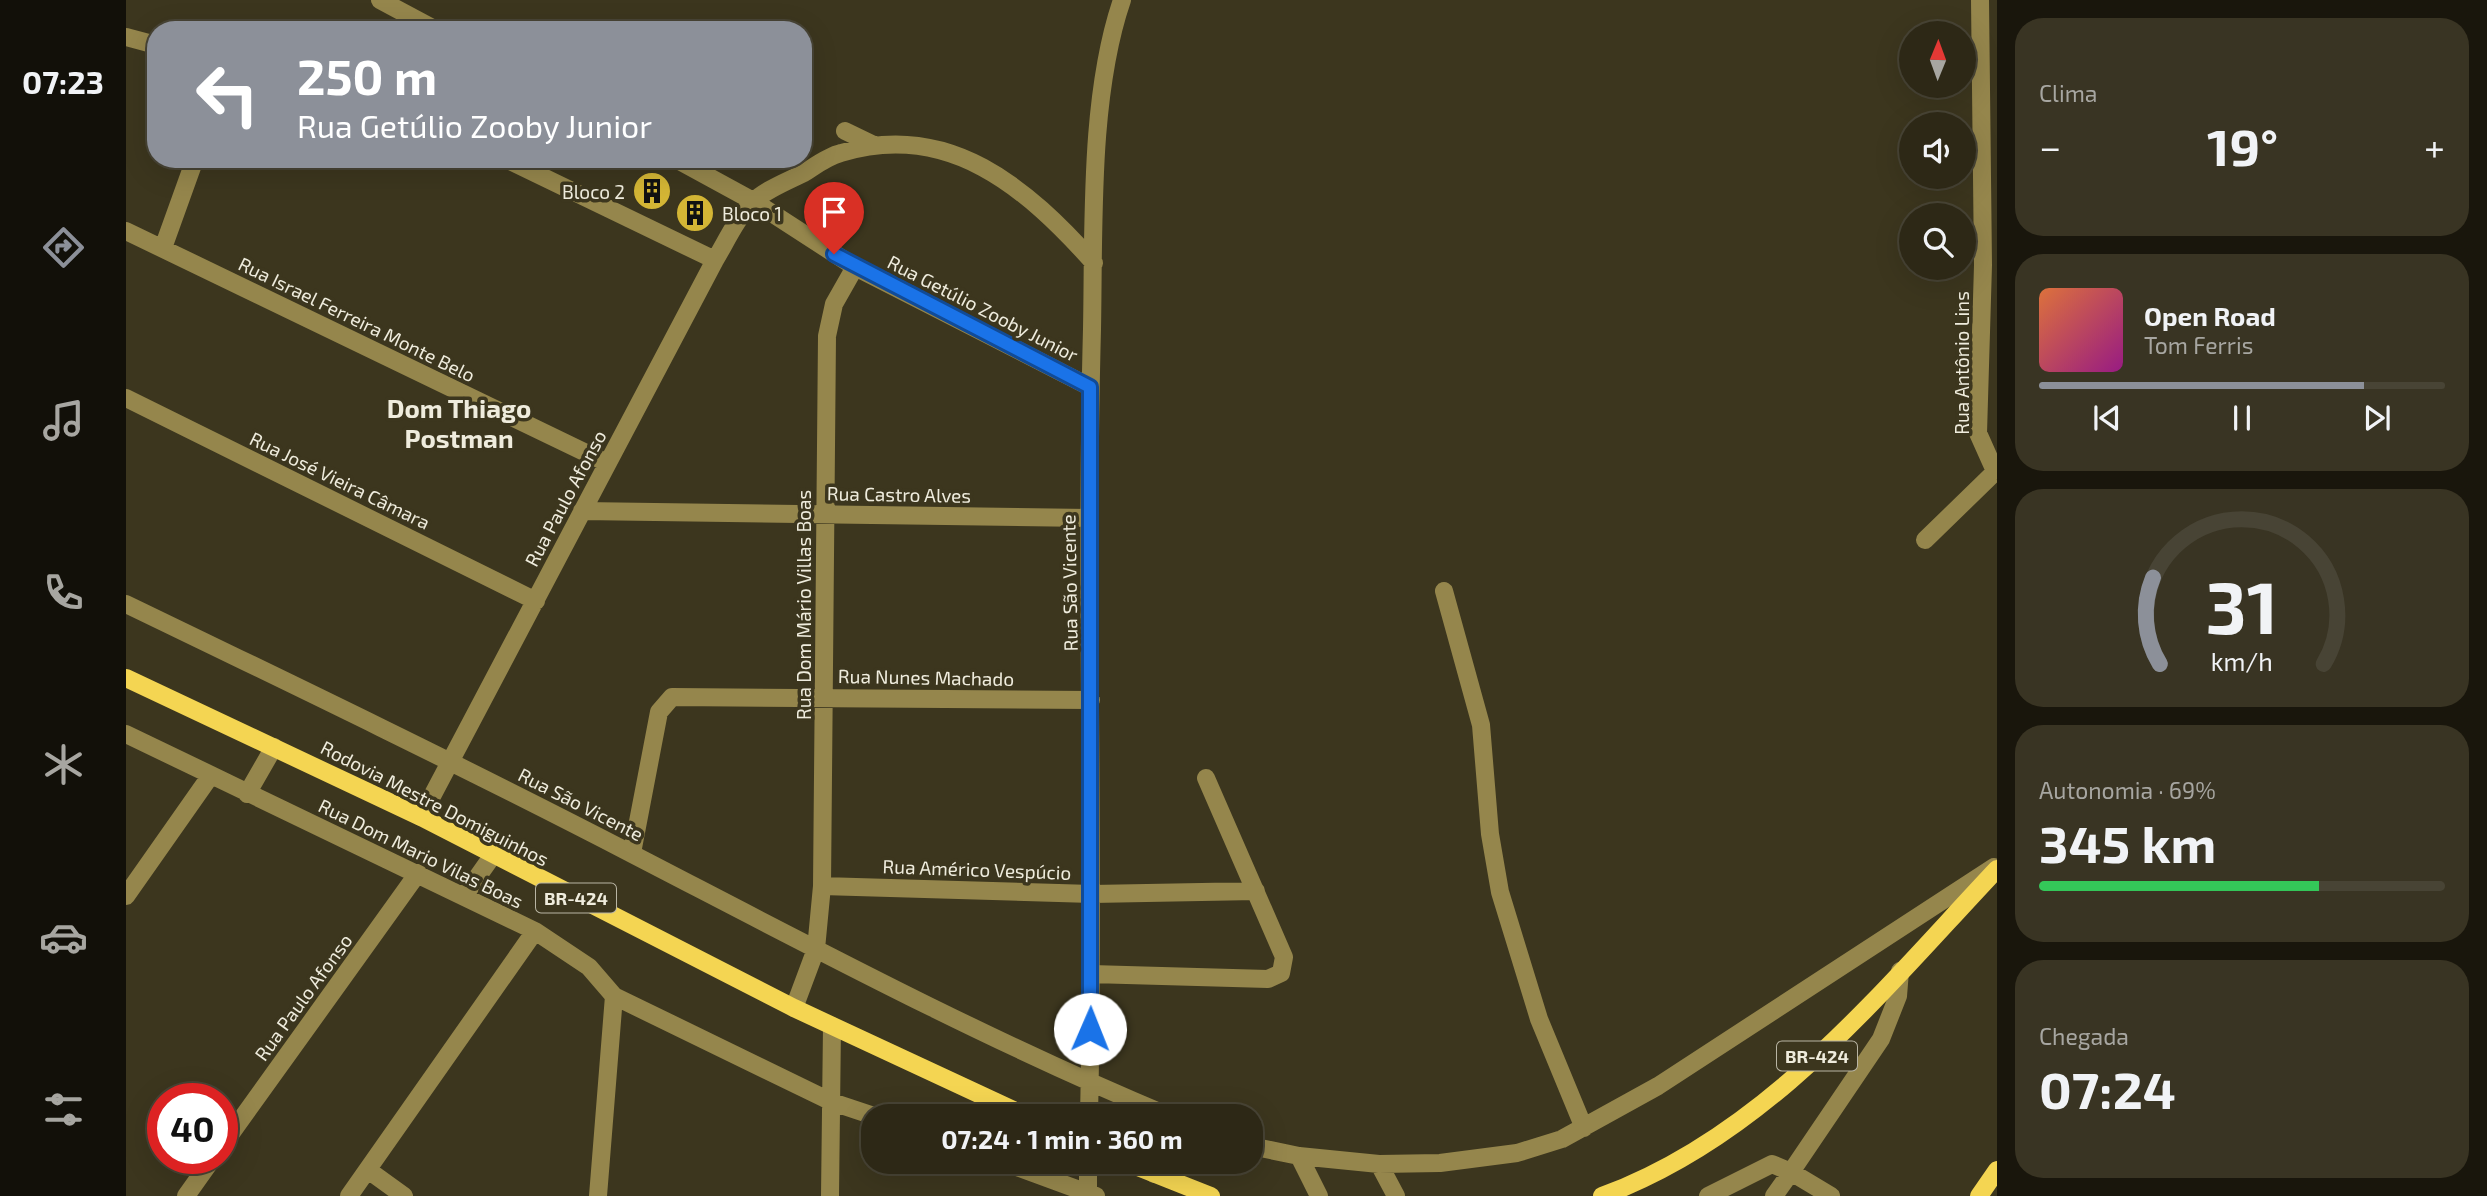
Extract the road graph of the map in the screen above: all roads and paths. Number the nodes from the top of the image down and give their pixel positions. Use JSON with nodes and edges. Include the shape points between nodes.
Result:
{"nodes":[{"id":1,"x":380,"y":0,"type":"edge"},
{"id":2,"x":1122,"y":0,"type":"edge"},
{"id":3,"x":1980,"y":0,"type":"edge"},
{"id":4,"x":419,"y":21,"type":"edge"},
{"id":5,"x":126,"y":37,"type":"edge"},
{"id":6,"x":147,"y":43,"type":"edge"},
{"id":7,"x":845,"y":131,"type":"dead end"},
{"id":8,"x":874,"y":145,"type":"junction"},
{"id":9,"x":192,"y":168,"type":"edge"},
{"id":10,"x":525,"y":168,"type":"edge"},
{"id":11,"x":692,"y":168,"type":"edge"},
{"id":12,"x":811,"y":168,"type":"edge"},
{"id":13,"x":812,"y":168,"type":"edge"},
{"id":14,"x":753,"y":201,"type":"junction"},
{"id":15,"x":1990,"y":216,"type":"edge"},
{"id":16,"x":126,"y":231,"type":"edge"},
{"id":17,"x":163,"y":248,"type":"junction"},
{"id":18,"x":715,"y":260,"type":"junction"},
{"id":19,"x":1094,"y":263,"type":"junction"},
{"id":20,"x":855,"y":267,"type":"junction"},
{"id":21,"x":1090,"y":387,"type":"junction"},
{"id":22,"x":126,"y":398,"type":"edge"},
{"id":23,"x":607,"y":463,"type":"junction"},
{"id":24,"x":1996,"y":470,"type":"edge"},
{"id":25,"x":582,"y":511,"type":"junction"},
{"id":26,"x":823,"y":513,"type":"junction"},
{"id":27,"x":1089,"y":519,"type":"junction"},
{"id":28,"x":1925,"y":540,"type":"dead end"},
{"id":29,"x":1444,"y":591,"type":"dead end"},
{"id":30,"x":536,"y":601,"type":"junction"},
{"id":31,"x":126,"y":604,"type":"edge"},
{"id":32,"x":126,"y":678,"type":"edge"},
{"id":33,"x":825,"y":697,"type":"junction"},
{"id":34,"x":1091,"y":700,"type":"junction"},
{"id":35,"x":126,"y":734,"type":"edge"},
{"id":36,"x":274,"y":747,"type":"junction"},
{"id":37,"x":452,"y":763,"type":"junction"},
{"id":38,"x":211,"y":775,"type":"junction"},
{"id":39,"x":1206,"y":778,"type":"dead end"},
{"id":40,"x":247,"y":794,"type":"junction"},
{"id":41,"x":421,"y":817,"type":"junction"},
{"id":42,"x":632,"y":853,"type":"junction"},
{"id":43,"x":493,"y":855,"type":"junction"},
{"id":44,"x":1997,"y":867,"type":"edge"},
{"id":45,"x":418,"y":873,"type":"junction"},
{"id":46,"x":822,"y":886,"type":"junction"},
{"id":47,"x":1256,"y":891,"type":"junction"},
{"id":48,"x":1092,"y":894,"type":"junction"},
{"id":49,"x":126,"y":896,"type":"edge"},
{"id":50,"x":464,"y":896,"type":"junction"},
{"id":51,"x":536,"y":931,"type":"junction"},
{"id":52,"x":816,"y":949,"type":"junction"},
{"id":53,"x":1899,"y":971,"type":"junction"},
{"id":54,"x":1091,"y":974,"type":"junction"},
{"id":55,"x":614,"y":996,"type":"junction"},
{"id":56,"x":794,"y":1008,"type":"junction"},
{"id":57,"x":832,"y":1026,"type":"junction"},
{"id":58,"x":1090,"y":1084,"type":"junction"},
{"id":59,"x":832,"y":1102,"type":"junction"},
{"id":60,"x":981,"y":1104,"type":"edge"},
{"id":61,"x":1089,"y":1104,"type":"edge"},
{"id":62,"x":1139,"y":1104,"type":"edge"},
{"id":63,"x":861,"y":1112,"type":"edge"},
{"id":64,"x":238,"y":1124,"type":"edge"},
{"id":65,"x":1584,"y":1128,"type":"junction"},
{"id":66,"x":1263,"y":1148,"type":"edge"},
{"id":67,"x":1299,"y":1156,"type":"junction"},
{"id":68,"x":1379,"y":1164,"type":"junction"},
{"id":69,"x":368,"y":1170,"type":"junction"},
{"id":70,"x":1791,"y":1172,"type":"junction"},
{"id":71,"x":202,"y":1174,"type":"edge"},
{"id":72,"x":1035,"y":1174,"type":"edge"},
{"id":73,"x":1089,"y":1174,"type":"edge"},
{"id":74,"x":1171,"y":1174,"type":"edge"},
{"id":75,"x":1995,"y":1176,"type":"edge"},
{"id":76,"x":1091,"y":1195,"type":"edge"},
{"id":77,"x":186,"y":1196,"type":"edge"},
{"id":78,"x":349,"y":1196,"type":"edge"},
{"id":79,"x":404,"y":1196,"type":"edge"},
{"id":80,"x":598,"y":1196,"type":"edge"},
{"id":81,"x":830,"y":1196,"type":"edge"},
{"id":82,"x":1211,"y":1196,"type":"edge"},
{"id":83,"x":1319,"y":1196,"type":"edge"},
{"id":84,"x":1396,"y":1196,"type":"edge"},
{"id":85,"x":1602,"y":1196,"type":"edge"},
{"id":86,"x":1709,"y":1196,"type":"edge"},
{"id":87,"x":1774,"y":1196,"type":"edge"},
{"id":88,"x":1831,"y":1196,"type":"edge"},
{"id":89,"x":1979,"y":1196,"type":"edge"}],
"edges":[{"from":1,"to":4,"type":"street"},
{"from":2,"to":19,"type":"street","name":"Rua São Vicente","via":[[1105,71]]},
{"from":3,"to":15,"type":"street","name":"Rua Antônio Lins"},
{"from":5,"to":6,"type":"street"},
{"from":7,"to":8,"type":"street"},
{"from":8,"to":13,"type":"street","via":[[838,153]]},
{"from":8,"to":19,"type":"street","via":[[915,144],[963,156],[1016,186],[1052,216]]},
{"from":9,"to":17,"type":"street"},
{"from":10,"to":18,"type":"street"},
{"from":11,"to":14,"type":"street","name":"Rua Getúlio Zooby Junior"},
{"from":12,"to":14,"type":"street"},
{"from":14,"to":18,"type":"street","name":"Rua Paulo Afonso"},
{"from":14,"to":20,"type":"street","name":"Rua Getúlio Zooby Junior"},
{"from":15,"to":24,"type":"street","name":"Rua Antônio Lins","via":[[1978,433]]},
{"from":16,"to":17,"type":"street","name":"Rua Israel Ferreira Monte Belo"},
{"from":17,"to":23,"type":"street","name":"Rua Israel Ferreira Monte Belo"},
{"from":18,"to":23,"type":"street","name":"Rua Paulo Afonso"},
{"from":19,"to":21,"type":"street","name":"Rua São Vicente"},
{"from":20,"to":21,"type":"street","name":"Rua Getúlio Zooby Junior"},
{"from":20,"to":26,"type":"street","name":"Rua Dom Mário Villas Boas","via":[[834,304],[827,336]]},
{"from":21,"to":27,"type":"street","name":"Rua São Vicente"},
{"from":22,"to":30,"type":"street","name":"Rua José Vieira Câmara"},
{"from":23,"to":25,"type":"street","name":"Rua Paulo Afonso"},
{"from":24,"to":28,"type":"street"},
{"from":25,"to":26,"type":"street","name":"Rua Castro Alves"},
{"from":25,"to":30,"type":"street","name":"Rua Paulo Afonso"},
{"from":26,"to":27,"type":"street","name":"Rua Castro Alves"},
{"from":26,"to":33,"type":"street","name":"Rua Dom Mário Villas Boas"},
{"from":27,"to":34,"type":"street","name":"Rua São Vicente"},
{"from":29,"to":65,"type":"street","via":[[1481,725],[1500,892],[1539,1019]]},
{"from":30,"to":37,"type":"street","name":"Rua Paulo Afonso"},
{"from":31,"to":37,"type":"street","name":"Rua São Vicente"},
{"from":32,"to":36,"type":"main road","name":"Rodovia Mestre Domiguinhos","number":"BR-424"},
{"from":33,"to":34,"type":"street","name":"Rua Nunes Machado"},
{"from":33,"to":42,"type":"street","name":"Rua Nunes Machado","via":[[672,697],[667,701],[659,712]]},
{"from":33,"to":46,"type":"street","name":"Rua Dom Mário Villas Boas"},
{"from":34,"to":48,"type":"street","name":"Rua São Vicente"},
{"from":35,"to":38,"type":"street","name":"Rua Dom Mario Vilas Boas"},
{"from":36,"to":40,"type":"street"},
{"from":36,"to":41,"type":"main road","name":"Rodovia Mestre Domiguinhos","number":"BR-424"},
{"from":37,"to":41,"type":"street","name":"Rua Paulo Afonso"},
{"from":37,"to":42,"type":"street","name":"Rua São Vicente"},
{"from":38,"to":40,"type":"street","name":"Rua Dom Mario Vilas Boas"},
{"from":38,"to":49,"type":"street"},
{"from":39,"to":47,"type":"street"},
{"from":40,"to":45,"type":"street","name":"Rua Dom Mario Vilas Boas"},
{"from":41,"to":43,"type":"main road","name":"Rodovia Mestre Domiguinhos","number":"BR-424"},
{"from":42,"to":52,"type":"street","name":"Rua São Vicente"},
{"from":43,"to":50,"type":"street"},
{"from":43,"to":56,"type":"main road","name":"Rodovia Mestre Domiguinhos","number":"BR-424"},
{"from":44,"to":53,"type":"main road","number":"BR-424"},
{"from":44,"to":65,"type":"street","via":[[1658,1086]]},
{"from":45,"to":50,"type":"street","name":"Rua Dom Mario Vilas Boas"},
{"from":45,"to":64,"type":"street","name":"Rua Paulo Afonso"},
{"from":46,"to":48,"type":"street","name":"Rua Américo Vespúcio"},
{"from":46,"to":52,"type":"street","name":"Rua Dom Mário Villas Boas"},
{"from":47,"to":48,"type":"street","name":"Rua Américo Vespúcio"},
{"from":47,"to":54,"type":"street","via":[[1284,957],[1283,968],[1275,977]]},
{"from":48,"to":54,"type":"street","name":"Rua São Vicente"},
{"from":50,"to":51,"type":"street","name":"Rua Dom Mario Vilas Boas"},
{"from":51,"to":55,"type":"street","name":"Rua Dom Mario Vilas Boas","via":[[589,967]]},
{"from":51,"to":69,"type":"street"},
{"from":52,"to":56,"type":"street","name":"Rua Dom Mário Villas Boas"},
{"from":52,"to":58,"type":"street","name":"Rua São Vicente"},
{"from":53,"to":70,"type":"street","via":[[1898,996],[1881,1039]]},
{"from":53,"to":85,"type":"main road","number":"BR-424","via":[[1757,1111],[1648,1179]]},
{"from":54,"to":58,"type":"street","name":"Rua São Vicente"},
{"from":55,"to":59,"type":"street","name":"Rua Dom Mario Vilas Boas"},
{"from":55,"to":80,"type":"street"},
{"from":56,"to":57,"type":"main road","name":"Rodovia Mestre Domiguinhos","number":"BR-424"},
{"from":57,"to":59,"type":"street"},
{"from":57,"to":60,"type":"main road","name":"Rodovia Mestre Domiguinhos","number":"BR-424"},
{"from":58,"to":61,"type":"street","name":"Rua São Vicente"},
{"from":58,"to":62,"type":"street"},
{"from":59,"to":63,"type":"street","name":"Rua Dom Mario Vilas Boas"},
{"from":59,"to":81,"type":"street"},
{"from":65,"to":68,"type":"street","via":[[1504,1155]]},
{"from":66,"to":67,"type":"street"},
{"from":67,"to":68,"type":"street"},
{"from":67,"to":83,"type":"street"},
{"from":68,"to":84,"type":"street"},
{"from":69,"to":78,"type":"street"},
{"from":69,"to":79,"type":"street"},
{"from":70,"to":86,"type":"street","via":[[1772,1164]]},
{"from":70,"to":87,"type":"street"},
{"from":70,"to":88,"type":"street"},
{"from":71,"to":77,"type":"street"},
{"from":72,"to":76,"type":"street"},
{"from":73,"to":76,"type":"street"},
{"from":74,"to":82,"type":"main road"},
{"from":75,"to":89,"type":"main road"}]}
